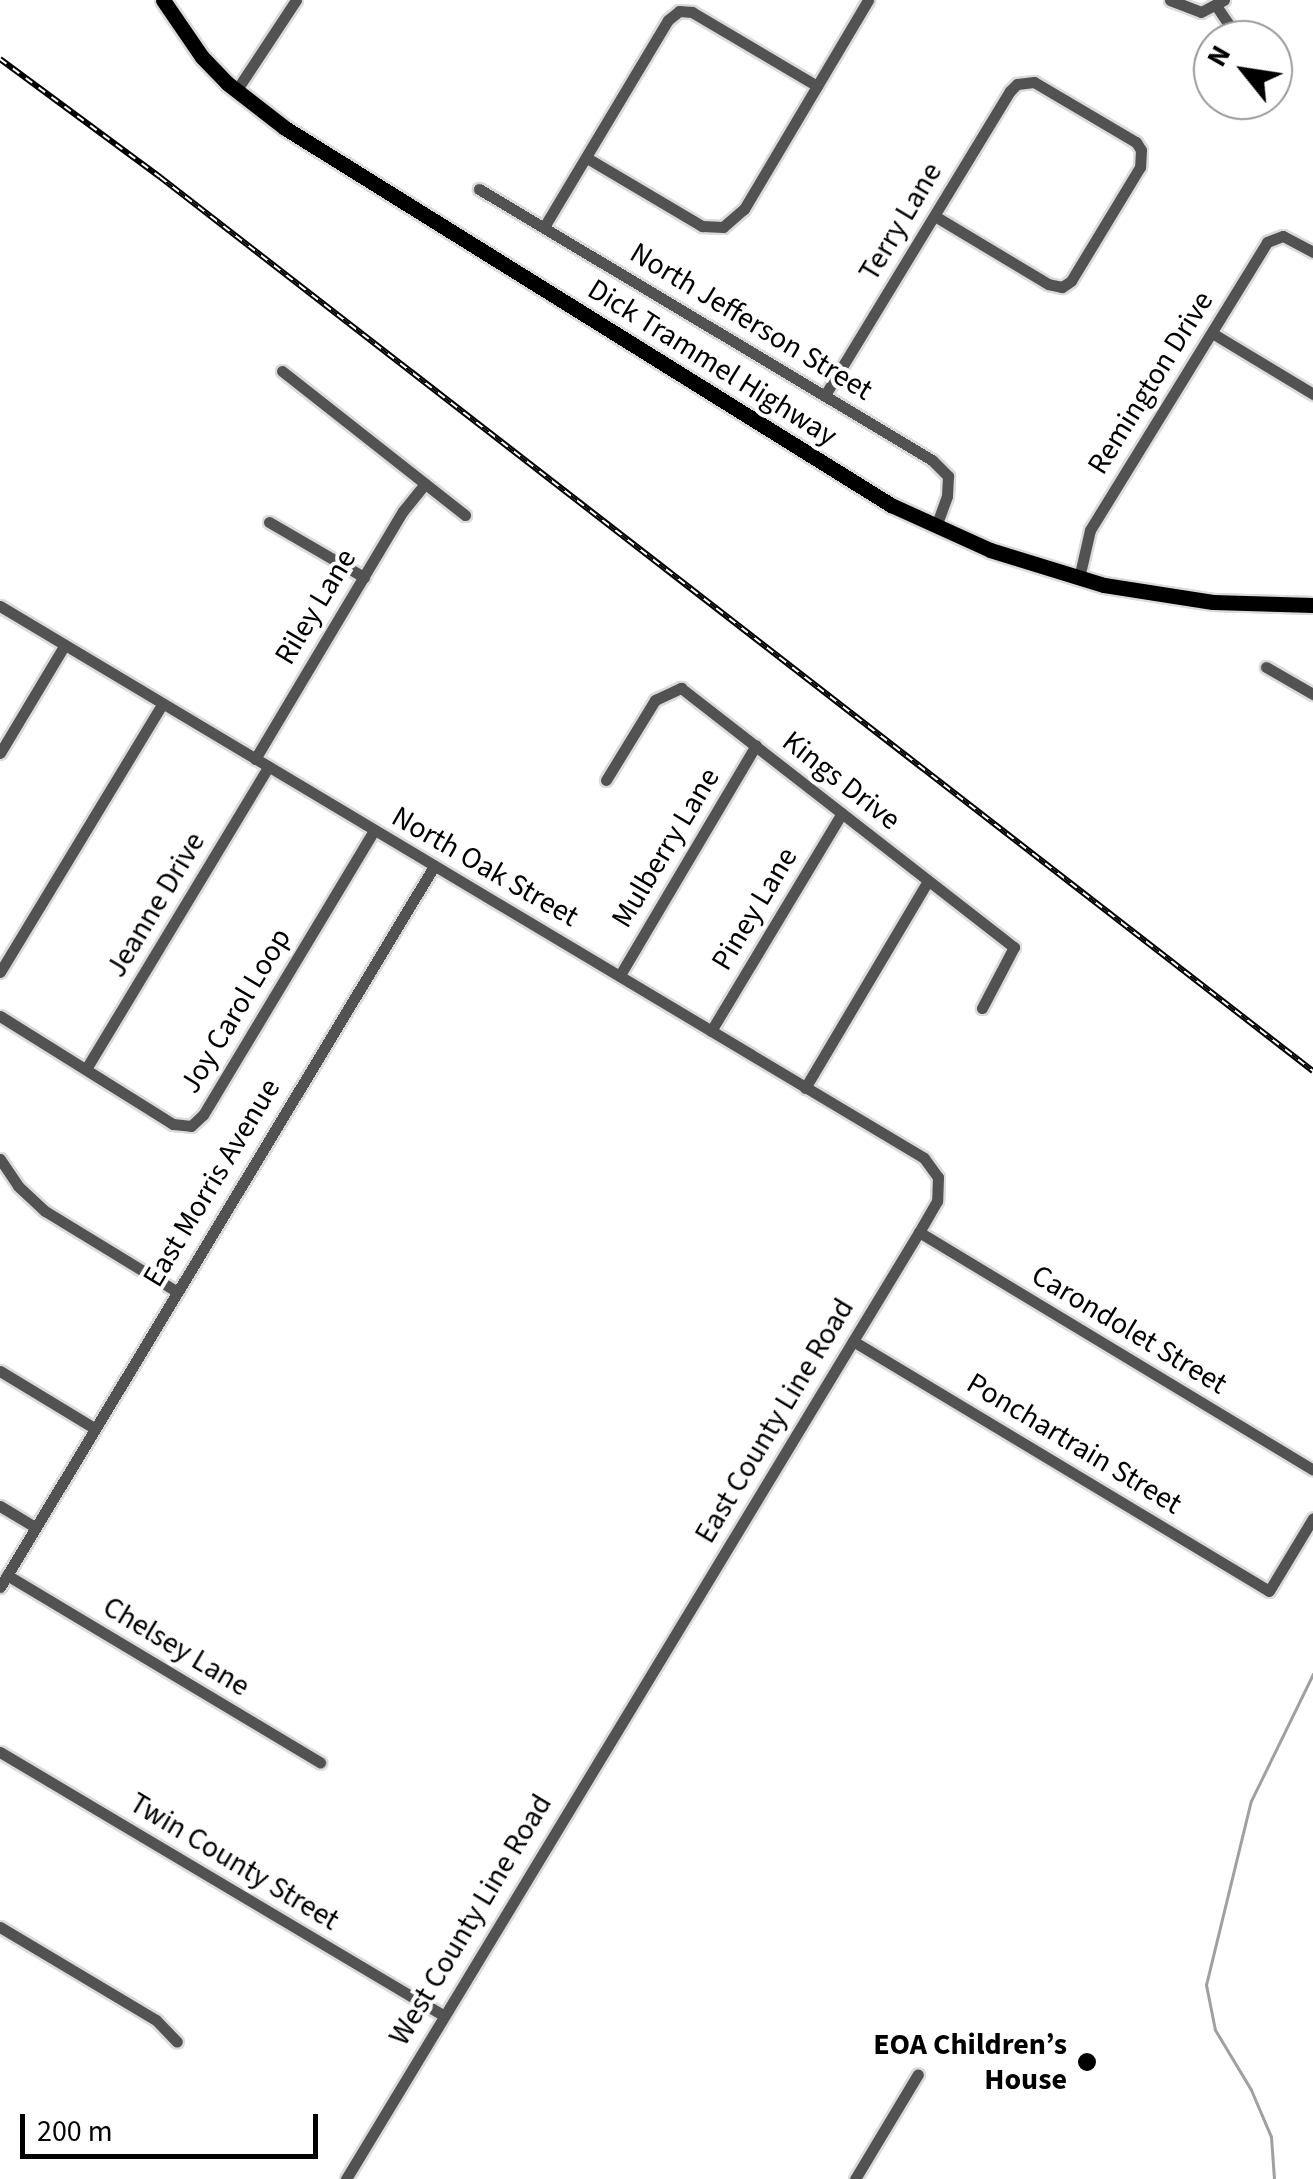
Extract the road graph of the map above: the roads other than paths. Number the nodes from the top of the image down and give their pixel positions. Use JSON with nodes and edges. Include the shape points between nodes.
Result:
{"nodes":[{"id":1,"x":163,"y":0,"type":"edge"},
{"id":2,"x":296,"y":0,"type":"edge"},
{"id":3,"x":868,"y":0,"type":"edge"},
{"id":4,"x":1170,"y":0,"type":"edge"},
{"id":5,"x":1221,"y":4,"type":"edge"},
{"id":6,"x":817,"y":86,"type":"junction"},
{"id":7,"x":236,"y":92,"type":"junction"},
{"id":8,"x":586,"y":158,"type":"junction"},
{"id":9,"x":478,"y":189,"type":"dead end"},
{"id":10,"x":934,"y":216,"type":"junction"},
{"id":11,"x":544,"y":228,"type":"junction"},
{"id":12,"x":1313,"y":252,"type":"edge"},
{"id":13,"x":1212,"y":332,"type":"junction"},
{"id":14,"x":282,"y":372,"type":"dead end"},
{"id":15,"x":1313,"y":394,"type":"edge"},
{"id":16,"x":824,"y":395,"type":"junction"},
{"id":17,"x":425,"y":484,"type":"junction"},
{"id":18,"x":465,"y":515,"type":"dead end"},
{"id":19,"x":268,"y":522,"type":"dead end"},
{"id":20,"x":936,"y":527,"type":"junction"},
{"id":21,"x":364,"y":577,"type":"junction"},
{"id":22,"x":1079,"y":578,"type":"junction"},
{"id":23,"x":0,"y":606,"type":"edge"},
{"id":24,"x":1313,"y":606,"type":"edge"},
{"id":25,"x":64,"y":646,"type":"junction"},
{"id":26,"x":1266,"y":667,"type":"dead end"},
{"id":27,"x":1313,"y":694,"type":"edge"},
{"id":28,"x":162,"y":704,"type":"junction"},
{"id":29,"x":756,"y":746,"type":"junction"},
{"id":30,"x":0,"y":753,"type":"edge"},
{"id":31,"x":254,"y":760,"type":"junction"},
{"id":32,"x":268,"y":767,"type":"junction"},
{"id":33,"x":606,"y":780,"type":"dead end"},
{"id":34,"x":842,"y":814,"type":"junction"},
{"id":35,"x":374,"y":830,"type":"junction"},
{"id":36,"x":434,"y":866,"type":"junction"},
{"id":37,"x":928,"y":881,"type":"junction"},
{"id":38,"x":0,"y":972,"type":"edge"},
{"id":39,"x":620,"y":975,"type":"junction"},
{"id":40,"x":982,"y":1008,"type":"dead end"},
{"id":41,"x":0,"y":1016,"type":"edge"},
{"id":42,"x":711,"y":1031,"type":"junction"},
{"id":43,"x":86,"y":1068,"type":"junction"},
{"id":44,"x":805,"y":1088,"type":"junction"},
{"id":45,"x":0,"y":1158,"type":"edge"},
{"id":46,"x":938,"y":1177,"type":"joint"},
{"id":47,"x":919,"y":1232,"type":"junction"},
{"id":48,"x":176,"y":1291,"type":"junction"},
{"id":49,"x":853,"y":1341,"type":"junction"},
{"id":50,"x":0,"y":1371,"type":"edge"},
{"id":51,"x":94,"y":1428,"type":"junction"},
{"id":52,"x":1313,"y":1470,"type":"edge"},
{"id":53,"x":0,"y":1506,"type":"edge"},
{"id":54,"x":1313,"y":1518,"type":"edge"},
{"id":55,"x":35,"y":1527,"type":"junction"},
{"id":56,"x":4,"y":1581,"type":"edge"},
{"id":57,"x":641,"y":1688,"type":"joint"},
{"id":58,"x":0,"y":1752,"type":"edge"},
{"id":59,"x":320,"y":1762,"type":"dead end"},
{"id":60,"x":0,"y":1926,"type":"edge"},
{"id":61,"x":443,"y":2014,"type":"junction"},
{"id":62,"x":177,"y":2042,"type":"dead end"},
{"id":63,"x":918,"y":2074,"type":"dead end"},
{"id":64,"x":346,"y":2179,"type":"edge"},
{"id":65,"x":855,"y":2179,"type":"edge"}],
"edges":[{"from":1,"to":7,"type":"main road","name":"Dick Trammel Highway"},
{"from":2,"to":7,"type":"street"},
{"from":3,"to":6,"type":"street"},
{"from":4,"to":5,"type":"street","via":[[1201,12]]},
{"from":6,"to":8,"type":"street","via":[[744,209],[723,227],[702,226]]},
{"from":6,"to":8,"type":"street","via":[[692,12],[679,11]]},
{"from":7,"to":20,"type":"main road","name":"Dick Trammel Highway","via":[[859,487]]},
{"from":8,"to":11,"type":"street"},
{"from":9,"to":11,"type":"street","name":"North Jefferson Street"},
{"from":10,"to":10,"type":"street","name":"Terry Lane","via":[[1062,286],[1140,167],[1141,150],[1026,80],[1010,91]]},
{"from":10,"to":16,"type":"street","name":"Terry Lane"},
{"from":11,"to":16,"type":"street","name":"North Jefferson Street"},
{"from":12,"to":13,"type":"street","name":"Remington Drive","via":[[1289,238],[1267,242]]},
{"from":13,"to":15,"type":"street"},
{"from":13,"to":22,"type":"street","name":"Remington Drive","via":[[1090,530]]},
{"from":14,"to":17,"type":"street"},
{"from":16,"to":20,"type":"street","name":"North Jefferson Street","via":[[942,468],[947,496]]},
{"from":17,"to":18,"type":"street"},
{"from":17,"to":21,"type":"street","name":"Riley Lane"},
{"from":19,"to":21,"type":"street"},
{"from":20,"to":22,"type":"main road","name":"Dick Trammel Highway"},
{"from":21,"to":31,"type":"street","name":"Riley Lane"},
{"from":22,"to":24,"type":"main road","name":"Dick Trammel Highway","via":[[1213,602]]},
{"from":23,"to":25,"type":"street","name":"North Oak Street"},
{"from":25,"to":28,"type":"street","name":"North Oak Street"},
{"from":25,"to":30,"type":"street"},
{"from":26,"to":27,"type":"street"},
{"from":28,"to":31,"type":"street","name":"North Oak Street"},
{"from":28,"to":38,"type":"street"},
{"from":29,"to":33,"type":"street","name":"Kings Drive","via":[[681,688],[666,690]]},
{"from":29,"to":34,"type":"street","name":"Kings Drive"},
{"from":29,"to":39,"type":"street","name":"Mulberry Lane"},
{"from":31,"to":32,"type":"street","name":"North Oak Street"},
{"from":32,"to":35,"type":"street","name":"North Oak Street"},
{"from":32,"to":43,"type":"street","name":"Jeanne Drive"},
{"from":34,"to":37,"type":"street","name":"Kings Drive"},
{"from":34,"to":42,"type":"street","name":"Piney Lane"},
{"from":35,"to":36,"type":"street","name":"North Oak Street"},
{"from":35,"to":43,"type":"street","name":"Joy Carol Loop","via":[[192,1126],[173,1124]]},
{"from":36,"to":39,"type":"street","name":"North Oak Street"},
{"from":36,"to":48,"type":"street","name":"East Morris Avenue"},
{"from":37,"to":40,"type":"street","name":"Kings Drive","via":[[1014,947]]},
{"from":37,"to":44,"type":"street"},
{"from":39,"to":42,"type":"street","name":"North Oak Street"},
{"from":41,"to":43,"type":"street","name":"Joy Carol Loop"},
{"from":42,"to":44,"type":"street","name":"North Oak Street"},
{"from":44,"to":46,"type":"street","name":"North Oak Street","via":[[924,1158]]},
{"from":45,"to":48,"type":"street","via":[[46,1211]]},
{"from":46,"to":47,"type":"street","name":"East County Line Road","via":[[937,1201]]},
{"from":47,"to":49,"type":"street","name":"East County Line Road"},
{"from":47,"to":52,"type":"street","name":"Carondolet Street"},
{"from":48,"to":51,"type":"street","name":"East Morris Avenue"},
{"from":49,"to":54,"type":"street","name":"Ponchartrain Street","via":[[1269,1591]]},
{"from":49,"to":57,"type":"street","name":"East County Line Road"},
{"from":50,"to":51,"type":"street"},
{"from":51,"to":55,"type":"street","name":"East Morris Avenue"},
{"from":53,"to":55,"type":"street"},
{"from":55,"to":56,"type":"street","name":"East Morris Avenue"},
{"from":56,"to":59,"type":"street","name":"Chelsey Lane"},
{"from":57,"to":61,"type":"street","name":"West County Line Road"},
{"from":58,"to":61,"type":"street","name":"Twin County Street"},
{"from":60,"to":62,"type":"street","via":[[156,2020]]},
{"from":61,"to":64,"type":"street","name":"West County Line Road"},
{"from":63,"to":65,"type":"street"}]}
